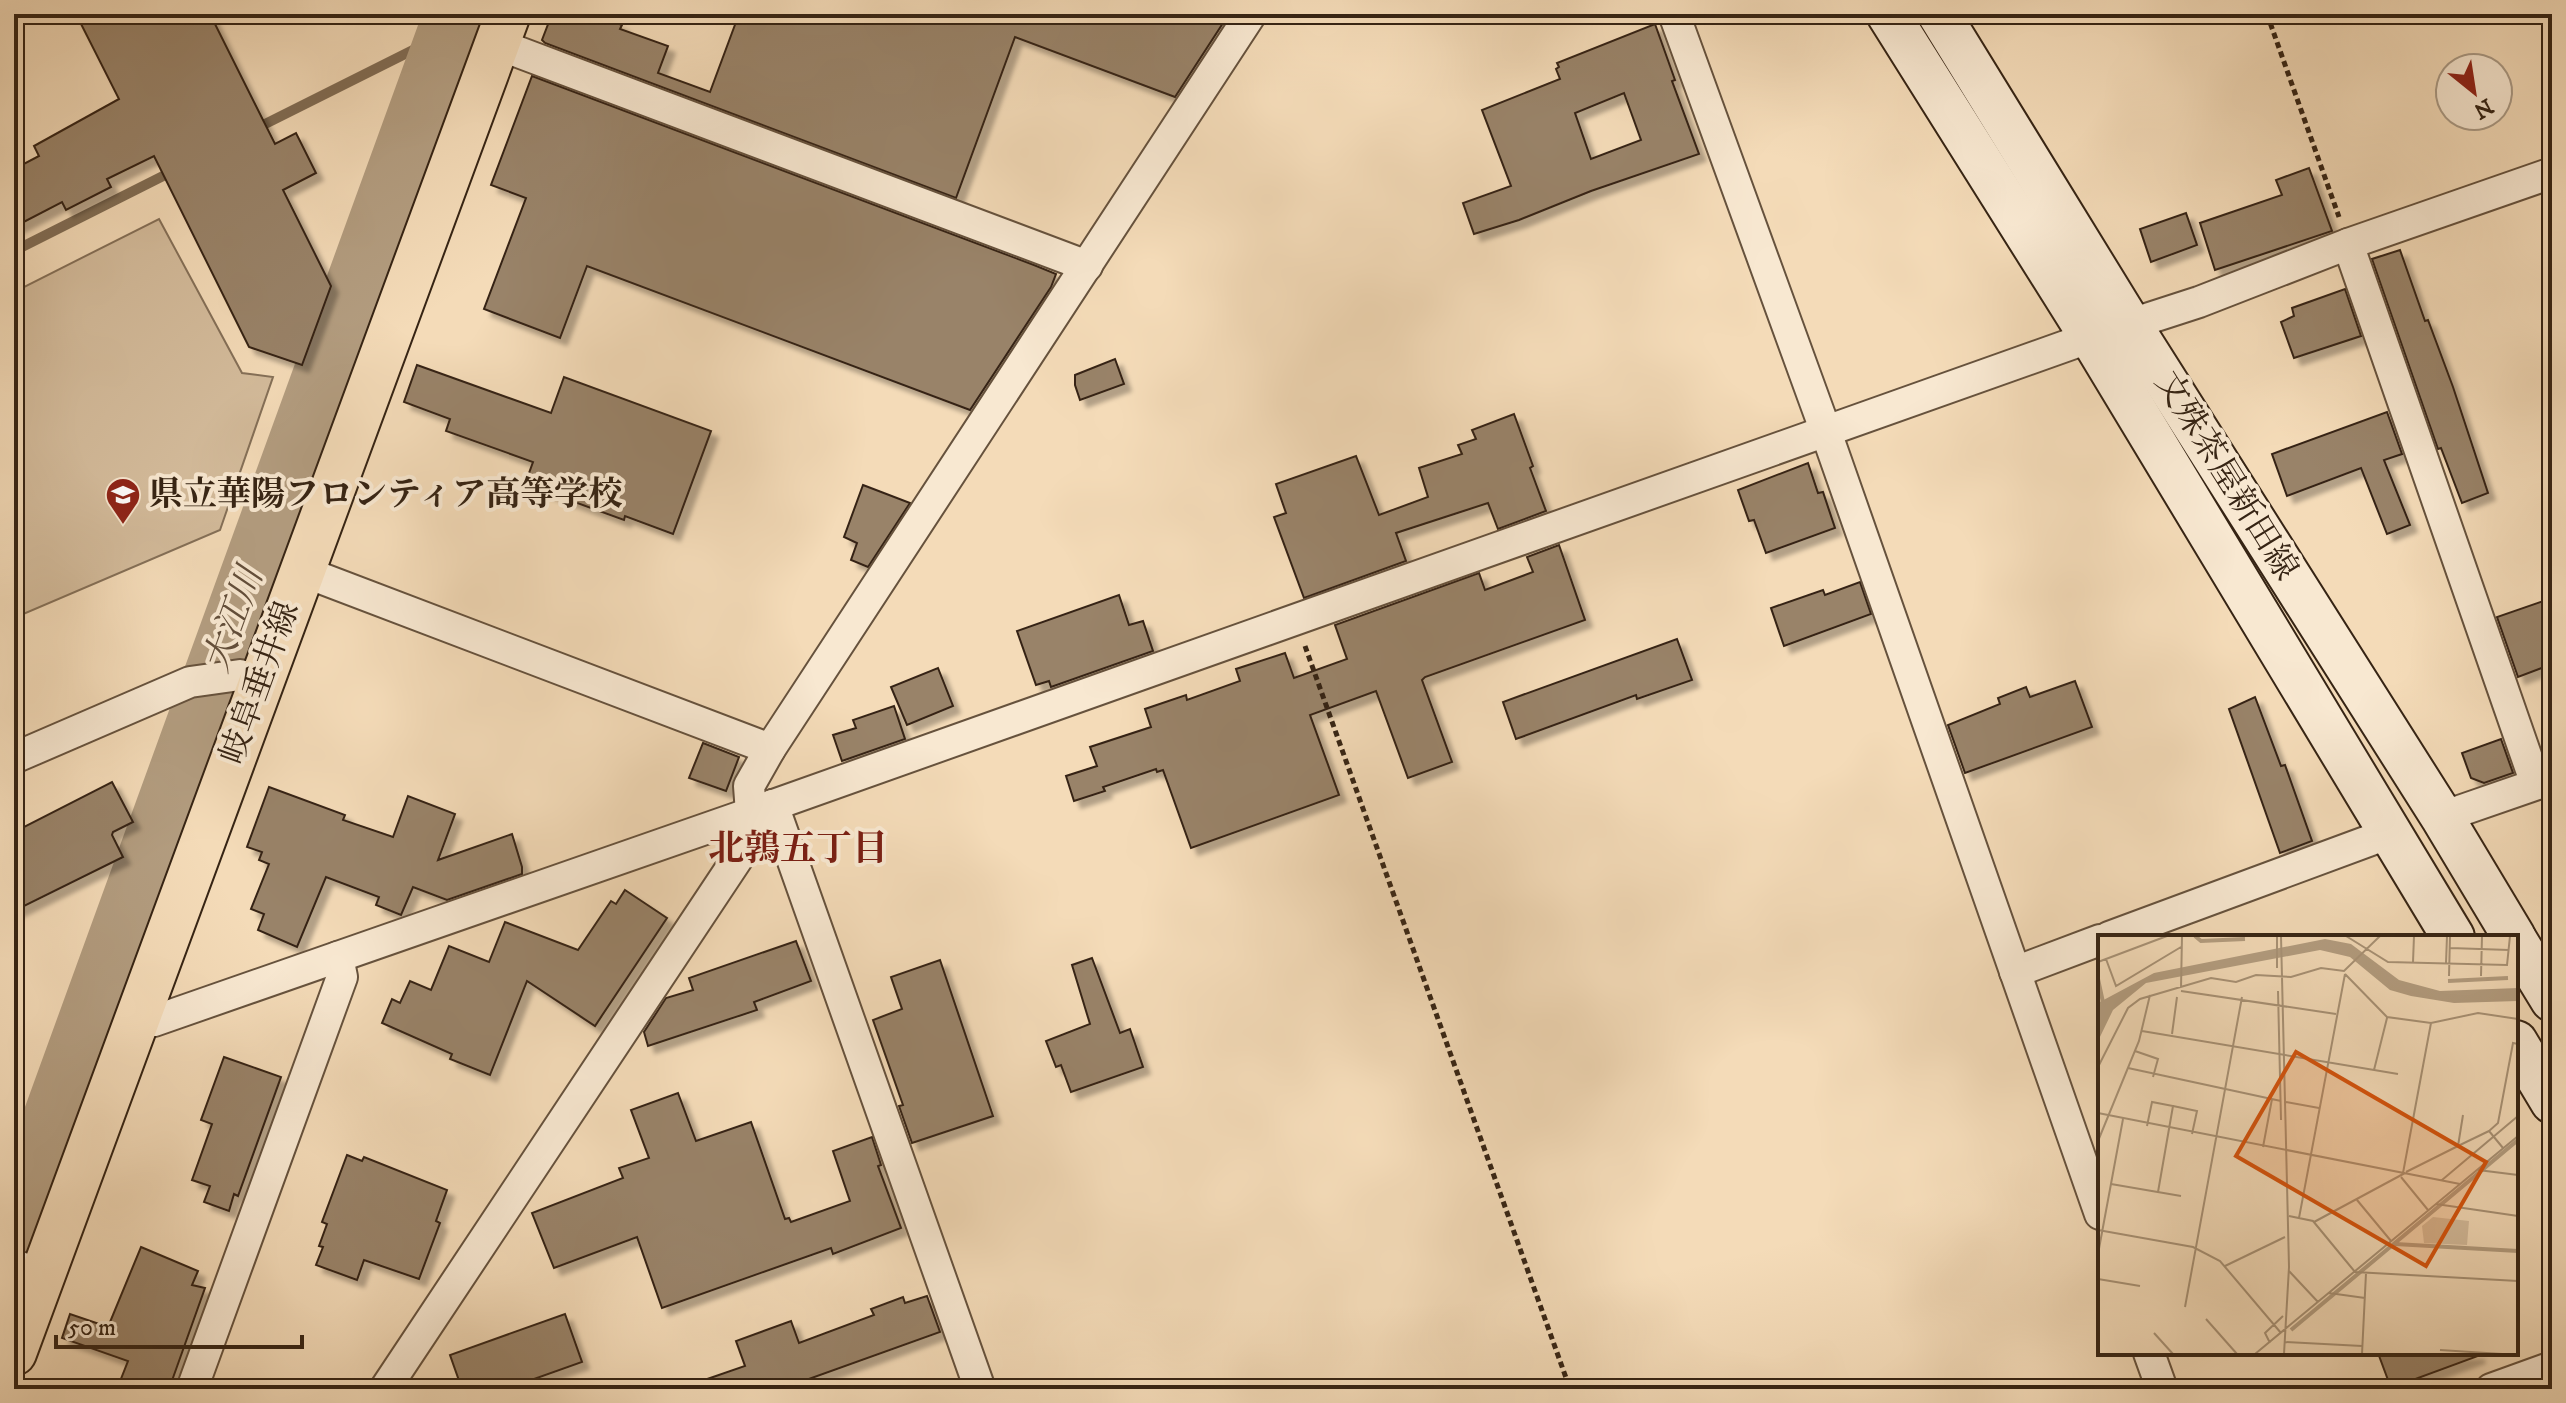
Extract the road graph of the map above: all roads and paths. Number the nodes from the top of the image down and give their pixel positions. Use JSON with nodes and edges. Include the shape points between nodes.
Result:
{"nodes":[{"id":1,"x":1251,"y":14,"type":"edge"},
{"id":2,"x":1674,"y":14,"type":"edge"},
{"id":3,"x":1888,"y":14,"type":"edge"},
{"id":4,"x":1939,"y":14,"type":"edge"},
{"id":5,"x":2267,"y":14,"type":"edge"},
{"id":6,"x":503,"y":29,"type":"edge"},
{"id":7,"x":2552,"y":173,"type":"edge"},
{"id":8,"x":2348,"y":244,"type":"junction"},
{"id":9,"x":1087,"y":266,"type":"junction"},
{"id":10,"x":2129,"y":323,"type":"junction"},
{"id":11,"x":2091,"y":337,"type":"junction"},
{"id":12,"x":1826,"y":432,"type":"junction"},
{"id":13,"x":302,"y":571,"type":"junction"},
{"id":14,"x":1295,"y":618,"type":"junction"},
{"id":15,"x":251,"y":678,"type":"junction"},
{"id":16,"x":770,"y":749,"type":"junction"},
{"id":17,"x":14,"y":758,"type":"edge"},
{"id":18,"x":2544,"y":781,"type":"edge"},
{"id":19,"x":762,"y":809,"type":"junction"},
{"id":20,"x":2442,"y":817,"type":"junction"},
{"id":21,"x":2390,"y":833,"type":"junction"},
{"id":22,"x":2114,"y":935,"type":"edge"},
{"id":23,"x":2452,"y":935,"type":"edge"},
{"id":24,"x":2513,"y":935,"type":"edge"},
{"id":25,"x":2098,"y":941,"type":"edge"},
{"id":26,"x":2518,"y":944,"type":"edge"},
{"id":27,"x":338,"y":957,"type":"junction"},
{"id":28,"x":2015,"y":972,"type":"junction"},
{"id":29,"x":2552,"y":1000,"type":"edge"},
{"id":30,"x":135,"y":1020,"type":"junction"},
{"id":31,"x":2518,"y":1045,"type":"edge"},
{"id":32,"x":2552,"y":1102,"type":"edge"},
{"id":33,"x":2098,"y":1208,"type":"edge"},
{"id":34,"x":25,"y":1268,"type":"edge"},
{"id":35,"x":14,"y":1353,"type":"edge"},
{"id":36,"x":2150,"y":1355,"type":"edge"},
{"id":37,"x":2552,"y":1367,"type":"edge"},
{"id":38,"x":192,"y":1389,"type":"edge"},
{"id":39,"x":385,"y":1389,"type":"edge"},
{"id":40,"x":980,"y":1389,"type":"edge"},
{"id":41,"x":1570,"y":1389,"type":"edge"},
{"id":42,"x":2162,"y":1389,"type":"edge"},
{"id":43,"x":2491,"y":1389,"type":"edge"}],
"edges":[{"from":1,"to":9,"type":"street"},
{"from":2,"to":12,"type":"street"},
{"from":3,"to":11,"type":"main road","name":"文殊茶屋新田線"},
{"from":4,"to":10,"type":"main road","name":"文殊茶屋新田線"},
{"from":5,"to":8,"type":"path"},
{"from":6,"to":9,"type":"street"},
{"from":6,"to":13,"type":"main road","name":"岐阜垂井線"},
{"from":7,"to":8,"type":"street"},
{"from":8,"to":10,"type":"street"},
{"from":8,"to":18,"type":"street"},
{"from":9,"to":16,"type":"street"},
{"from":10,"to":11,"type":"street"},
{"from":10,"to":20,"type":"main road","name":"文殊茶屋新田線"},
{"from":11,"to":12,"type":"street"},
{"from":11,"to":21,"type":"main road","name":"文殊茶屋新田線"},
{"from":12,"to":14,"type":"street"},
{"from":12,"to":28,"type":"street"},
{"from":13,"to":15,"type":"main road","name":"岐阜垂井線"},
{"from":13,"to":16,"type":"street"},
{"from":14,"to":19,"type":"street"},
{"from":14,"to":41,"type":"path"},
{"from":15,"to":17,"type":"street","via":[[190,682]]},
{"from":15,"to":30,"type":"main road","name":"岐阜垂井線"},
{"from":16,"to":19,"type":"street","via":[[749,786]]},
{"from":18,"to":20,"type":"street"},
{"from":19,"to":27,"type":"street"},
{"from":19,"to":39,"type":"street"},
{"from":19,"to":40,"type":"street"},
{"from":20,"to":24,"type":"main road","name":"文殊茶屋新田線"},
{"from":21,"to":22,"type":"street"},
{"from":21,"to":23,"type":"main road","name":"文殊茶屋新田線"},
{"from":25,"to":28,"type":"street"},
{"from":26,"to":29,"type":"main road","name":"文殊茶屋新田線"},
{"from":27,"to":30,"type":"street","via":[[154,1021]]},
{"from":27,"to":38,"type":"street","via":[[342,977]]},
{"from":28,"to":33,"type":"street"},
{"from":30,"to":34,"type":"main road","name":"岐阜垂井線"},
{"from":31,"to":32,"type":"main road"},
{"from":34,"to":35,"type":"main road","name":"岐阜垂井線"},
{"from":36,"to":42,"type":"street"},
{"from":37,"to":43,"type":"street"}]}
